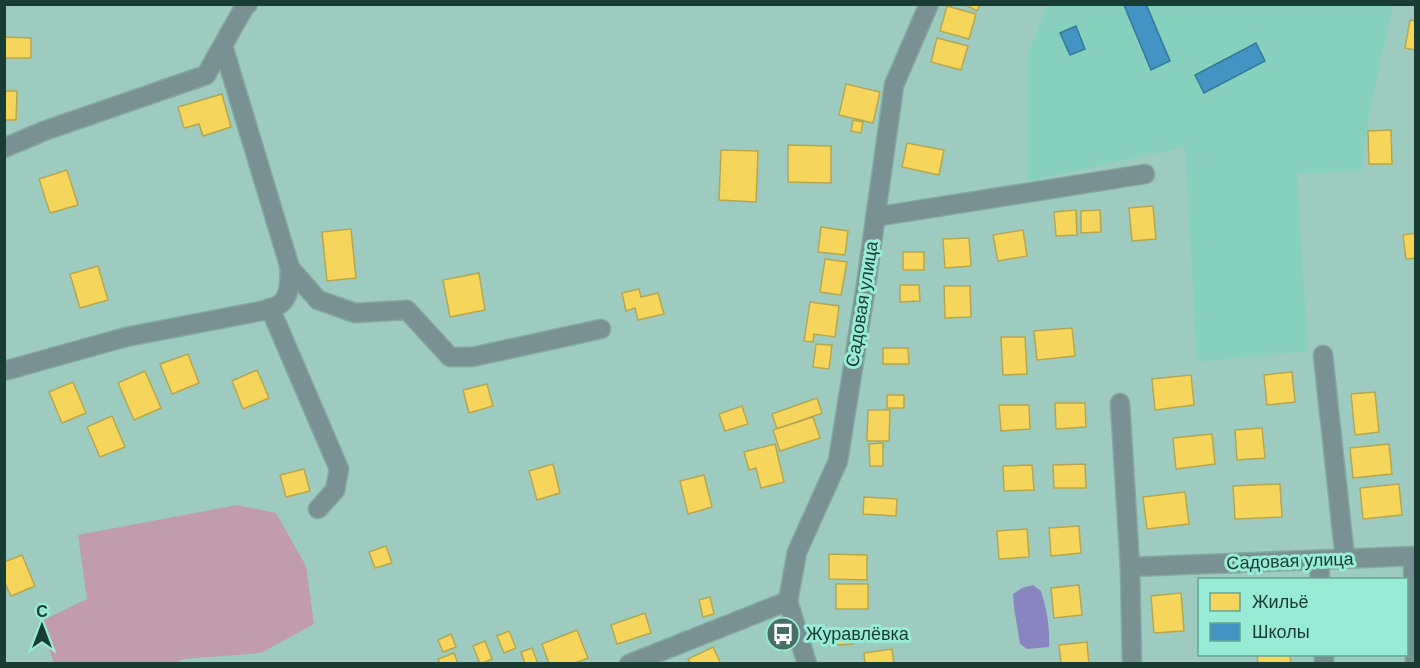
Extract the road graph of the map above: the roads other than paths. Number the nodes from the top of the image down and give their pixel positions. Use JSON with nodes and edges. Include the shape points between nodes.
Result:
{"nodes":[{"id":1,"x":929,"y":4,"type":"edge"},
{"id":2,"x":247,"y":5,"type":"edge"},
{"id":3,"x":223,"y":46,"type":"junction"},
{"id":4,"x":4,"y":148,"type":"edge"},
{"id":5,"x":1145,"y":174,"type":"dead end"},
{"id":6,"x":875,"y":217,"type":"junction"},
{"id":7,"x":290,"y":268,"type":"junction"},
{"id":8,"x":270,"y":308,"type":"junction"},
{"id":9,"x":601,"y":329,"type":"dead end"},
{"id":10,"x":1323,"y":355,"type":"dead end"},
{"id":11,"x":4,"y":371,"type":"edge"},
{"id":12,"x":1120,"y":404,"type":"dead end"},
{"id":13,"x":318,"y":509,"type":"dead end"},
{"id":14,"x":1414,"y":557,"type":"edge"},
{"id":15,"x":1345,"y":559,"type":"junction"},
{"id":16,"x":1318,"y":560,"type":"junction"},
{"id":17,"x":1131,"y":567,"type":"junction"},
{"id":18,"x":1320,"y":578,"type":"edge"},
{"id":19,"x":788,"y":601,"type":"junction"},
{"id":20,"x":629,"y":663,"type":"edge"},
{"id":21,"x":807,"y":663,"type":"edge"},
{"id":22,"x":1132,"y":663,"type":"edge"},
{"id":23,"x":1415,"y":663,"type":"edge"}],
"edges":[{"from":1,"to":6,"type":"street","name":"Садовая улица","via":[[894,85]]},
{"from":2,"to":3,"type":"street"},
{"from":3,"to":4,"type":"street","via":[[206,75]]},
{"from":3,"to":7,"type":"street"},
{"from":5,"to":6,"type":"street"},
{"from":6,"to":19,"type":"street","name":"Садовая улица","via":[[838,461],[797,552]]},
{"from":7,"to":8,"type":"street","via":[[288,292],[280,304]]},
{"from":7,"to":9,"type":"street","via":[[318,300],[356,313],[407,310],[450,357],[472,357]]},
{"from":8,"to":11,"type":"street","via":[[126,337]]},
{"from":8,"to":13,"type":"street","via":[[339,469],[335,490]]},
{"from":10,"to":15,"type":"street"},
{"from":12,"to":17,"type":"street"},
{"from":14,"to":15,"type":"street","name":"Садовая улица"},
{"from":14,"to":23,"type":"street"},
{"from":15,"to":16,"type":"street","name":"Садовая улица"},
{"from":16,"to":17,"type":"street","name":"Садовая улица"},
{"from":16,"to":18,"type":"street"},
{"from":17,"to":22,"type":"street"},
{"from":19,"to":20,"type":"street"},
{"from":19,"to":21,"type":"street","name":"Садовая улица"}]}
